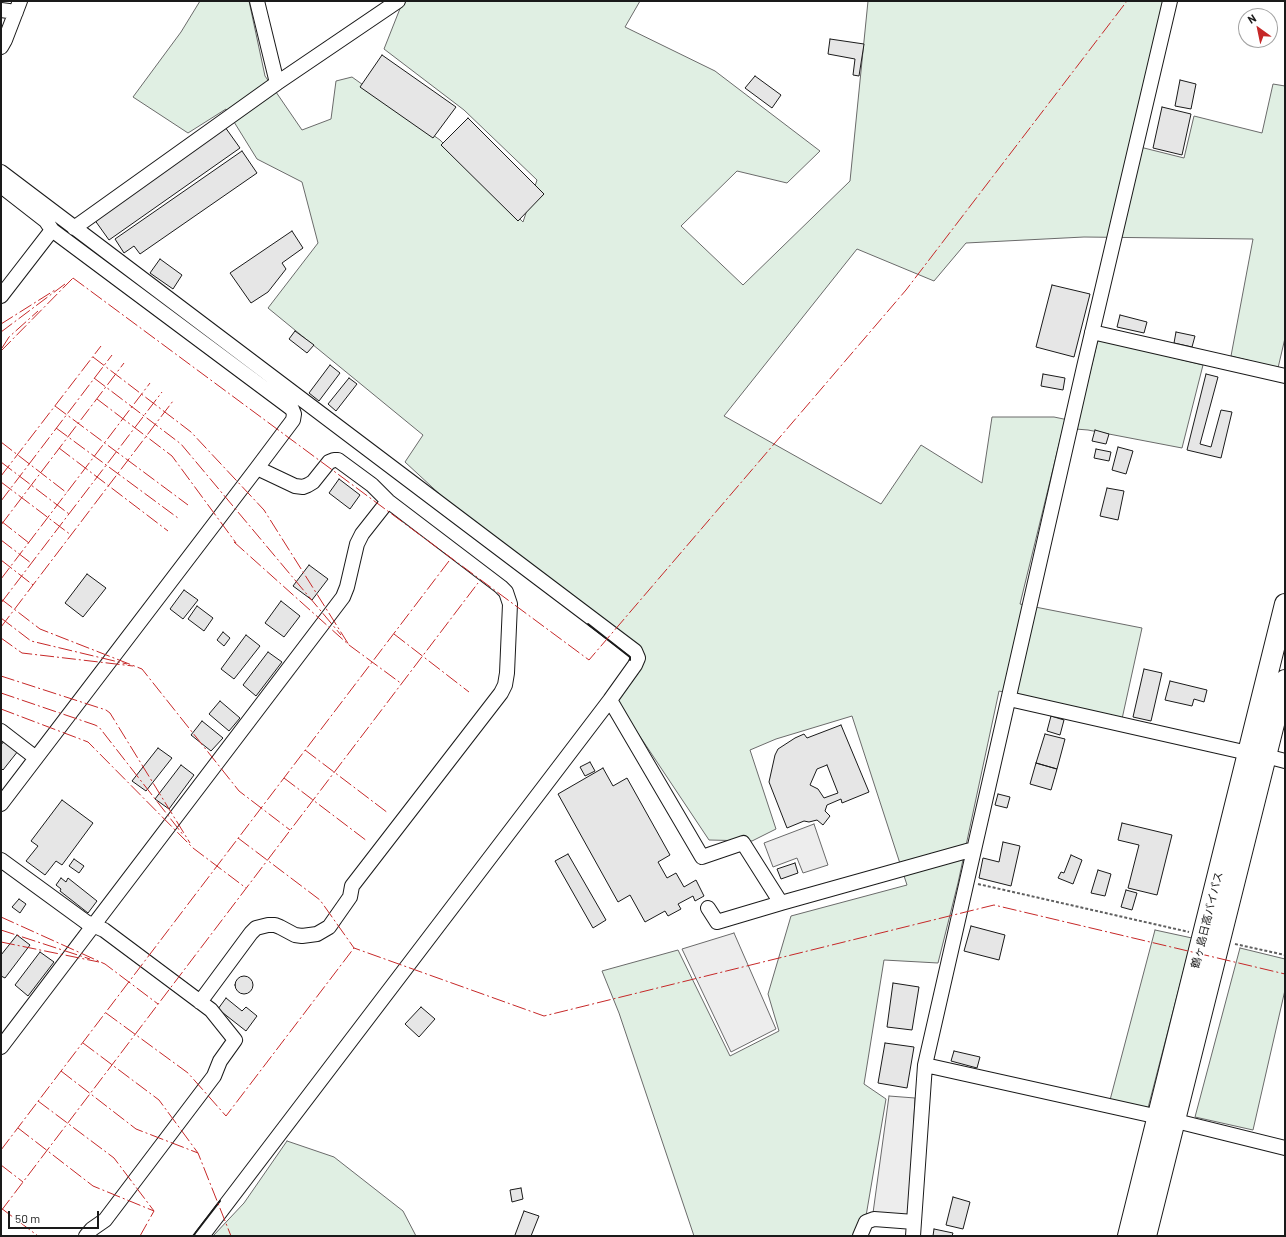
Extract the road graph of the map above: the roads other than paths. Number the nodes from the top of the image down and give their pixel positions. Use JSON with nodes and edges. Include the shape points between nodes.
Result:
{"nodes":[{"id":1,"x":257,"y":1,"type":"edge"},
{"id":2,"x":398,"y":1,"type":"edge"},
{"id":3,"x":1170,"y":1,"type":"edge"},
{"id":4,"x":18,"y":7,"type":"edge"},
{"id":5,"x":1,"y":10,"type":"edge"},
{"id":6,"x":1,"y":47,"type":"edge"},
{"id":7,"x":277,"y":83,"type":"junction"},
{"id":8,"x":1,"y":172,"type":"edge"},
{"id":9,"x":1,"y":186,"type":"edge"},
{"id":10,"x":74,"y":228,"type":"junction"},
{"id":11,"x":52,"y":230,"type":"junction"},
{"id":12,"x":1,"y":296,"type":"edge"},
{"id":13,"x":1092,"y":332,"type":"junction"},
{"id":14,"x":1285,"y":376,"type":"edge"},
{"id":15,"x":257,"y":468,"type":"junction"},
{"id":16,"x":388,"y":501,"type":"junction"},
{"id":17,"x":1285,"y":604,"type":"edge"},
{"id":18,"x":1285,"y":680,"type":"edge"},
{"id":19,"x":1009,"y":699,"type":"junction"},
{"id":20,"x":610,"y":700,"type":"junction"},
{"id":21,"x":1,"y":731,"type":"edge"},
{"id":22,"x":1257,"y":755,"type":"junction"},
{"id":23,"x":36,"y":758,"type":"junction"},
{"id":24,"x":1285,"y":761,"type":"edge"},
{"id":25,"x":1,"y":804,"type":"edge"},
{"id":26,"x":974,"y":848,"type":"junction"},
{"id":27,"x":1,"y":860,"type":"edge"},
{"id":28,"x":781,"y":903,"type":"junction"},
{"id":29,"x":708,"y":908,"type":"dead end"},
{"id":30,"x":94,"y":926,"type":"junction"},
{"id":31,"x":200,"y":1002,"type":"junction"},
{"id":32,"x":1,"y":1047,"type":"edge"},
{"id":33,"x":925,"y":1065,"type":"junction"},
{"id":34,"x":1167,"y":1119,"type":"junction"},
{"id":35,"x":1285,"y":1148,"type":"edge"},
{"id":36,"x":914,"y":1222,"type":"junction"},
{"id":37,"x":86,"y":1236,"type":"edge"},
{"id":38,"x":202,"y":1236,"type":"edge"},
{"id":39,"x":860,"y":1236,"type":"edge"},
{"id":40,"x":913,"y":1236,"type":"edge"},
{"id":41,"x":1128,"y":1236,"type":"edge"},
{"id":42,"x":1146,"y":1236,"type":"edge"}],
"edges":[{"from":1,"to":7,"type":"street"},
{"from":2,"to":7,"type":"street"},
{"from":3,"to":13,"type":"street"},
{"from":4,"to":5,"type":"street"},
{"from":4,"to":6,"type":"street"},
{"from":7,"to":10,"type":"street"},
{"from":8,"to":10,"type":"street"},
{"from":9,"to":11,"type":"street","via":[[46,221]]},
{"from":10,"to":20,"type":"street","via":[[635,651],[638,658],[635,665]]},
{"from":11,"to":12,"type":"street"},
{"from":11,"to":15,"type":"street","via":[[292,409],[293,420]]},
{"from":13,"to":14,"type":"street"},
{"from":13,"to":19,"type":"street"},
{"from":15,"to":16,"type":"street","via":[[295,486],[303,487],[313,482],[329,462],[338,460],[372,485]]},
{"from":15,"to":23,"type":"street"},
{"from":16,"to":30,"type":"street","via":[[357,544],[343,597]]},
{"from":16,"to":31,"type":"street","via":[[506,592],[510,604],[505,685],[352,886],[350,897],[329,926],[317,934],[302,936],[275,925],[256,928]]},
{"from":17,"to":22,"type":"highway","name":"鶴ヶ島日高バイパス"},
{"from":18,"to":22,"type":"highway","name":"鶴ヶ島日高バイパス"},
{"from":19,"to":22,"type":"street"},
{"from":19,"to":26,"type":"street"},
{"from":20,"to":28,"type":"street","via":[[702,857],[744,843]]},
{"from":20,"to":38,"type":"street"},
{"from":21,"to":23,"type":"street"},
{"from":22,"to":24,"type":"street"},
{"from":22,"to":34,"type":"highway","name":"鶴ヶ島日高バイパス"},
{"from":23,"to":25,"type":"street"},
{"from":26,"to":28,"type":"street"},
{"from":26,"to":33,"type":"street"},
{"from":27,"to":30,"type":"street"},
{"from":28,"to":29,"type":"street","via":[[717,922]]},
{"from":30,"to":31,"type":"street","via":[[104,930]]},
{"from":30,"to":32,"type":"street"},
{"from":31,"to":37,"type":"street","via":[[211,1010],[235,1040],[220,1061],[214,1076],[105,1220]]},
{"from":33,"to":34,"type":"street"},
{"from":33,"to":36,"type":"street"},
{"from":34,"to":35,"type":"street"},
{"from":34,"to":41,"type":"highway","name":"鶴ヶ島日高バイパス"},
{"from":34,"to":42,"type":"highway","name":"鶴ヶ島日高バイパス"},
{"from":36,"to":39,"type":"street","via":[[874,1219],[866,1222]]},
{"from":36,"to":40,"type":"street"}]}
